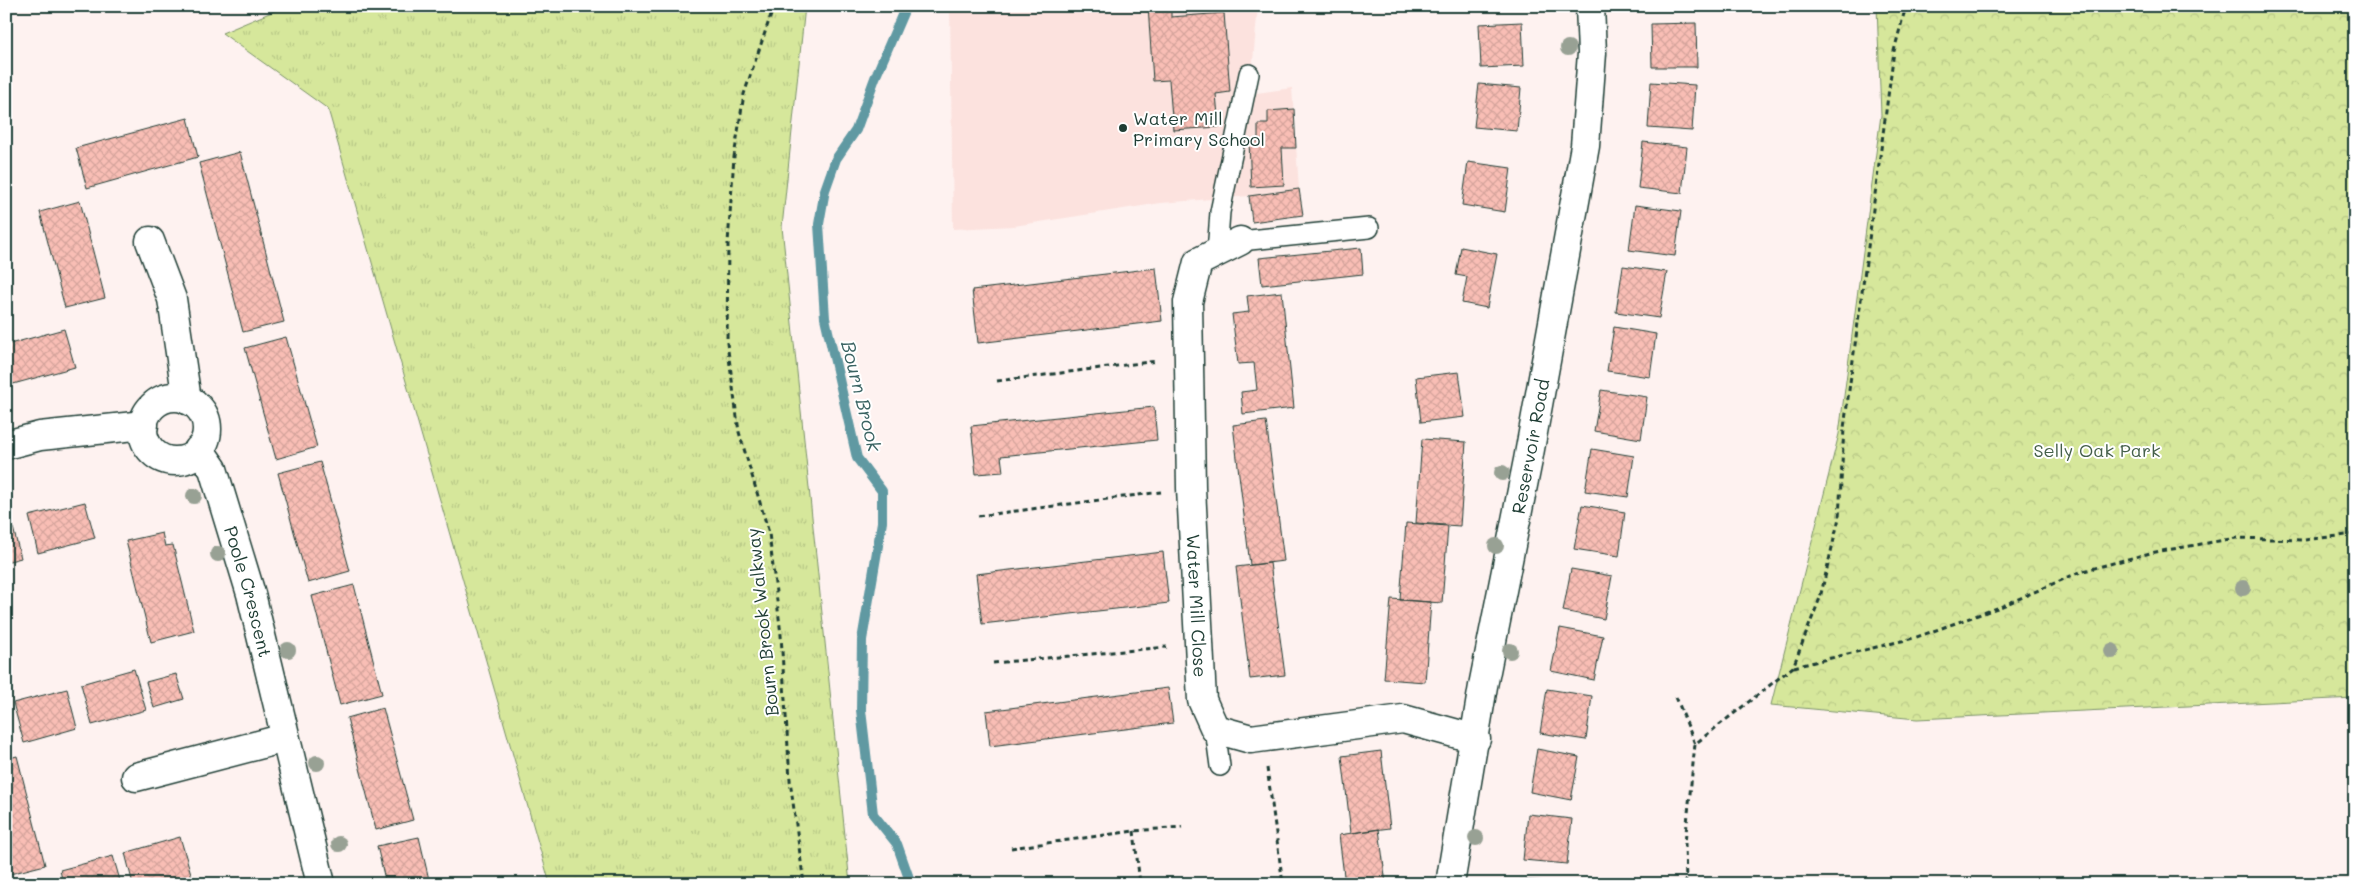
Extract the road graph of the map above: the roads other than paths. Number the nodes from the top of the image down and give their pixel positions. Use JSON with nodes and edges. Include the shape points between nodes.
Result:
{"nodes":[{"id":1,"x":1590,"y":6,"type":"edge"},
{"id":2,"x":1249,"y":74,"type":"dead end"},
{"id":3,"x":1369,"y":228,"type":"dead end"},
{"id":4,"x":150,"y":241,"type":"dead end"},
{"id":5,"x":1228,"y":247,"type":"junction"},
{"id":6,"x":187,"y":400,"type":"junction"},
{"id":7,"x":144,"y":425,"type":"junction"},
{"id":8,"x":6,"y":445,"type":"edge"},
{"id":9,"x":199,"y":449,"type":"junction"},
{"id":10,"x":1215,"y":729,"type":"junction"},
{"id":11,"x":285,"y":738,"type":"junction"},
{"id":12,"x":1476,"y":739,"type":"junction"},
{"id":13,"x":1220,"y":766,"type":"dead end"},
{"id":14,"x":136,"y":777,"type":"dead end"},
{"id":15,"x":321,"y":884,"type":"edge"},
{"id":16,"x":1450,"y":884,"type":"edge"}],
"edges":[{"from":1,"to":12,"type":"street","name":"Reservoir Road","via":[[1592,53],[1585,146]]},
{"from":2,"to":5,"type":"lane","via":[[1220,212]]},
{"from":3,"to":5,"type":"lane"},
{"from":4,"to":6,"type":"street","via":[[172,299]]},
{"from":5,"to":10,"type":"street","name":"Water Mill Close","via":[[1198,262],[1188,302],[1197,644],[1202,700]]},
{"from":6,"to":7,"type":"street","via":[[176,397],[159,402],[147,414]]},
{"from":6,"to":9,"type":"street","via":[[196,405],[206,422],[204,441]]},
{"from":7,"to":8,"type":"street","via":[[40,436]]},
{"from":7,"to":9,"type":"street","via":[[147,445],[162,459],[182,460]]},
{"from":9,"to":11,"type":"street","name":"Poole Crescent","via":[[213,469],[251,594]]},
{"from":10,"to":12,"type":"street","via":[[1251,739],[1403,719]]},
{"from":10,"to":13,"type":"lane"},
{"from":11,"to":14,"type":"street"},
{"from":11,"to":15,"type":"street","name":"Poole Crescent"},
{"from":12,"to":16,"type":"street","name":"Reservoir Road"}]}
